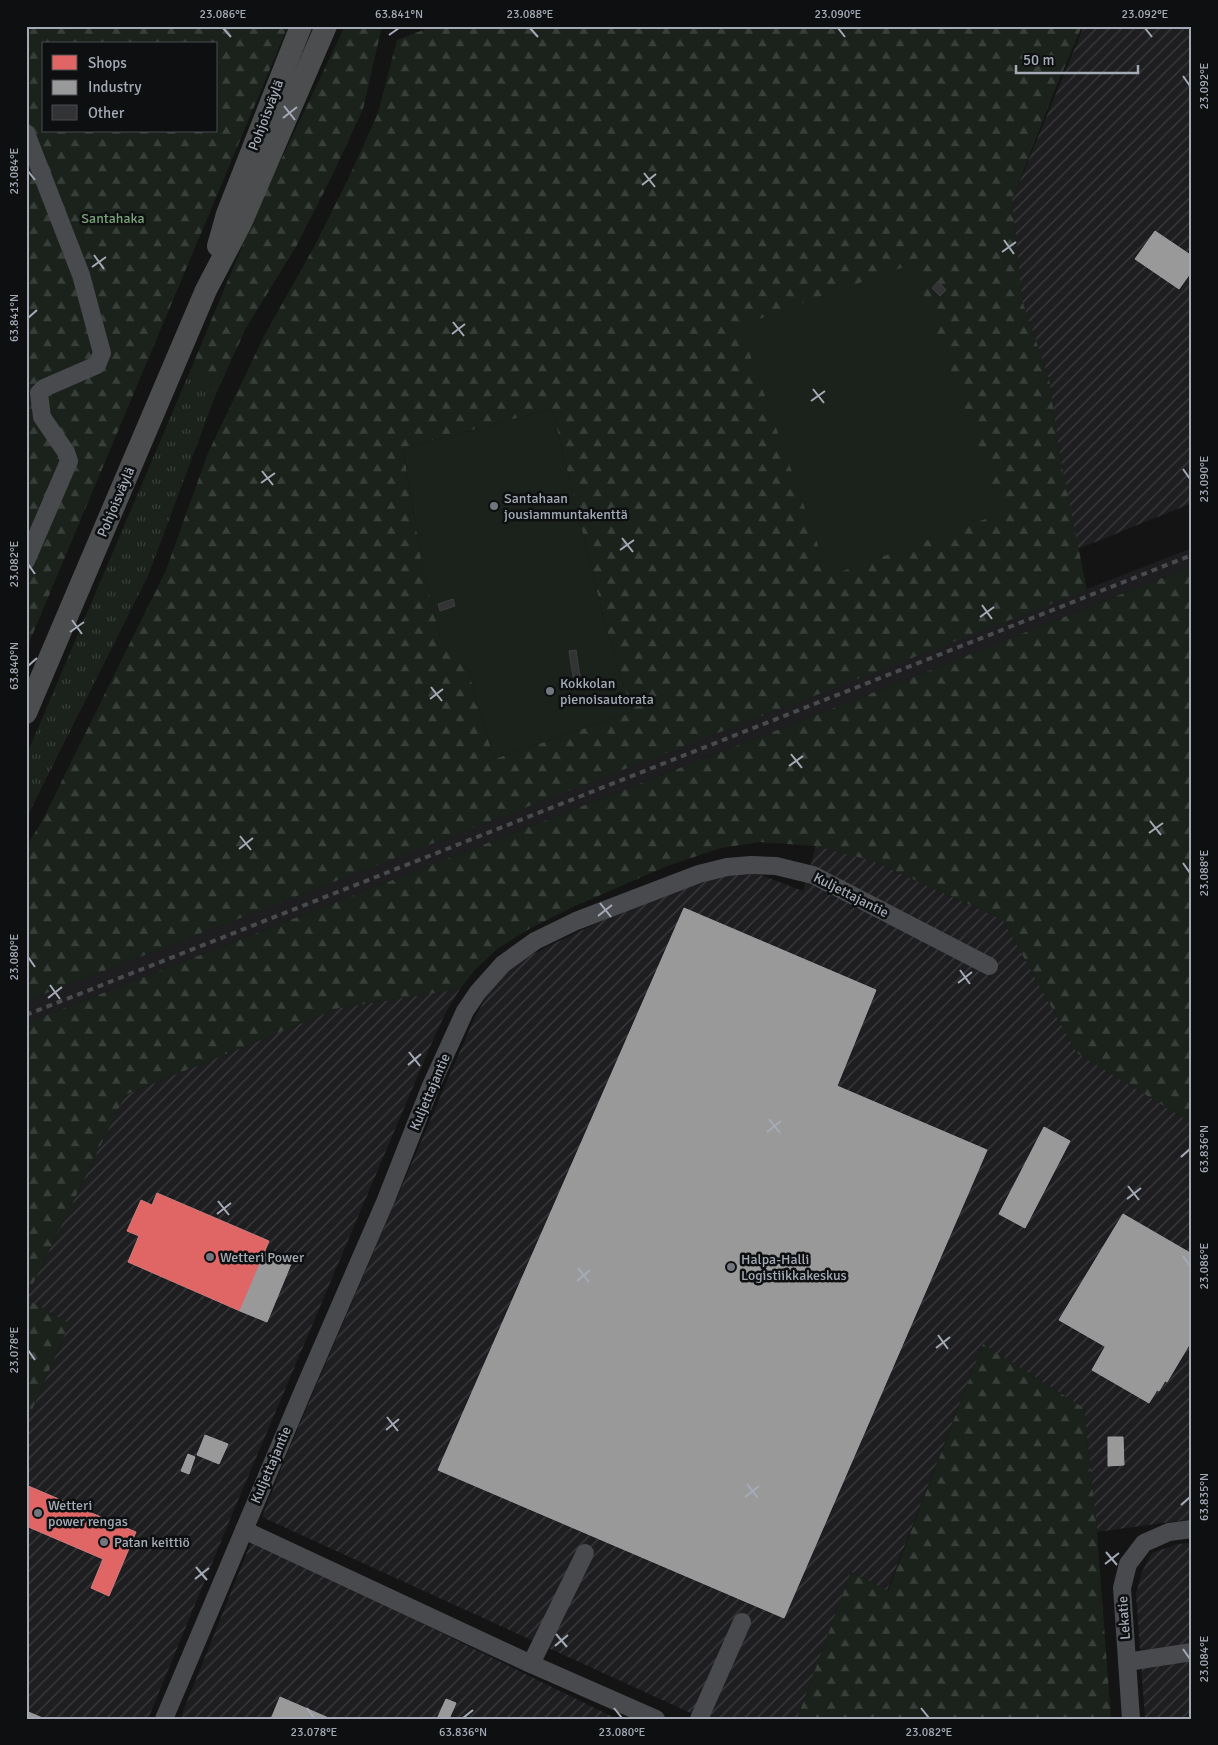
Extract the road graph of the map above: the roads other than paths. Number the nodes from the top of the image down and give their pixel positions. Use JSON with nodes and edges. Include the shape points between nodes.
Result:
{"nodes":[{"id":1,"x":301,"y":26,"type":"edge"},
{"id":2,"x":326,"y":26,"type":"edge"},
{"id":3,"x":26,"y":132,"type":"edge"},
{"id":4,"x":206,"y":290,"type":"junction"},
{"id":5,"x":26,"y":561,"type":"edge"},
{"id":6,"x":26,"y":713,"type":"edge"},
{"id":7,"x":989,"y":966,"type":"dead end"},
{"id":8,"x":1192,"y":1529,"type":"edge"},
{"id":9,"x":244,"y":1530,"type":"junction"},
{"id":10,"x":585,"y":1553,"type":"dead end"},
{"id":11,"x":742,"y":1622,"type":"dead end"},
{"id":12,"x":1192,"y":1652,"type":"edge"},
{"id":13,"x":1127,"y":1662,"type":"junction"},
{"id":14,"x":531,"y":1664,"type":"junction"},
{"id":15,"x":164,"y":1719,"type":"edge"},
{"id":16,"x":656,"y":1719,"type":"edge"},
{"id":17,"x":700,"y":1719,"type":"edge"},
{"id":18,"x":1132,"y":1719,"type":"edge"}],
"edges":[{"from":1,"to":4,"type":"main road","name":"Pohjoisväylä","via":[[227,214]]},
{"from":2,"to":4,"type":"main road","name":"Pohjoisväylä","via":[[241,223]]},
{"from":3,"to":5,"type":"street","via":[[81,275],[102,352],[97,365],[39,393],[42,417],[66,452],[69,462]]},
{"from":4,"to":6,"type":"main road","name":"Pohjoisväylä"},
{"from":7,"to":9,"type":"street","name":"Kuljettajantie","via":[[813,875],[776,866],[751,865],[699,874],[602,911],[535,941],[503,964],[465,1011]]},
{"from":8,"to":13,"type":"street","name":"Lekatie","via":[[1168,1532],[1144,1543],[1128,1564],[1122,1588]]},
{"from":9,"to":14,"type":"street"},
{"from":9,"to":15,"type":"street","name":"Kuljettajantie"},
{"from":10,"to":14,"type":"street"},
{"from":11,"to":17,"type":"street"},
{"from":12,"to":13,"type":"street"},
{"from":13,"to":18,"type":"street","name":"Lekatie"},
{"from":14,"to":16,"type":"street"}]}
